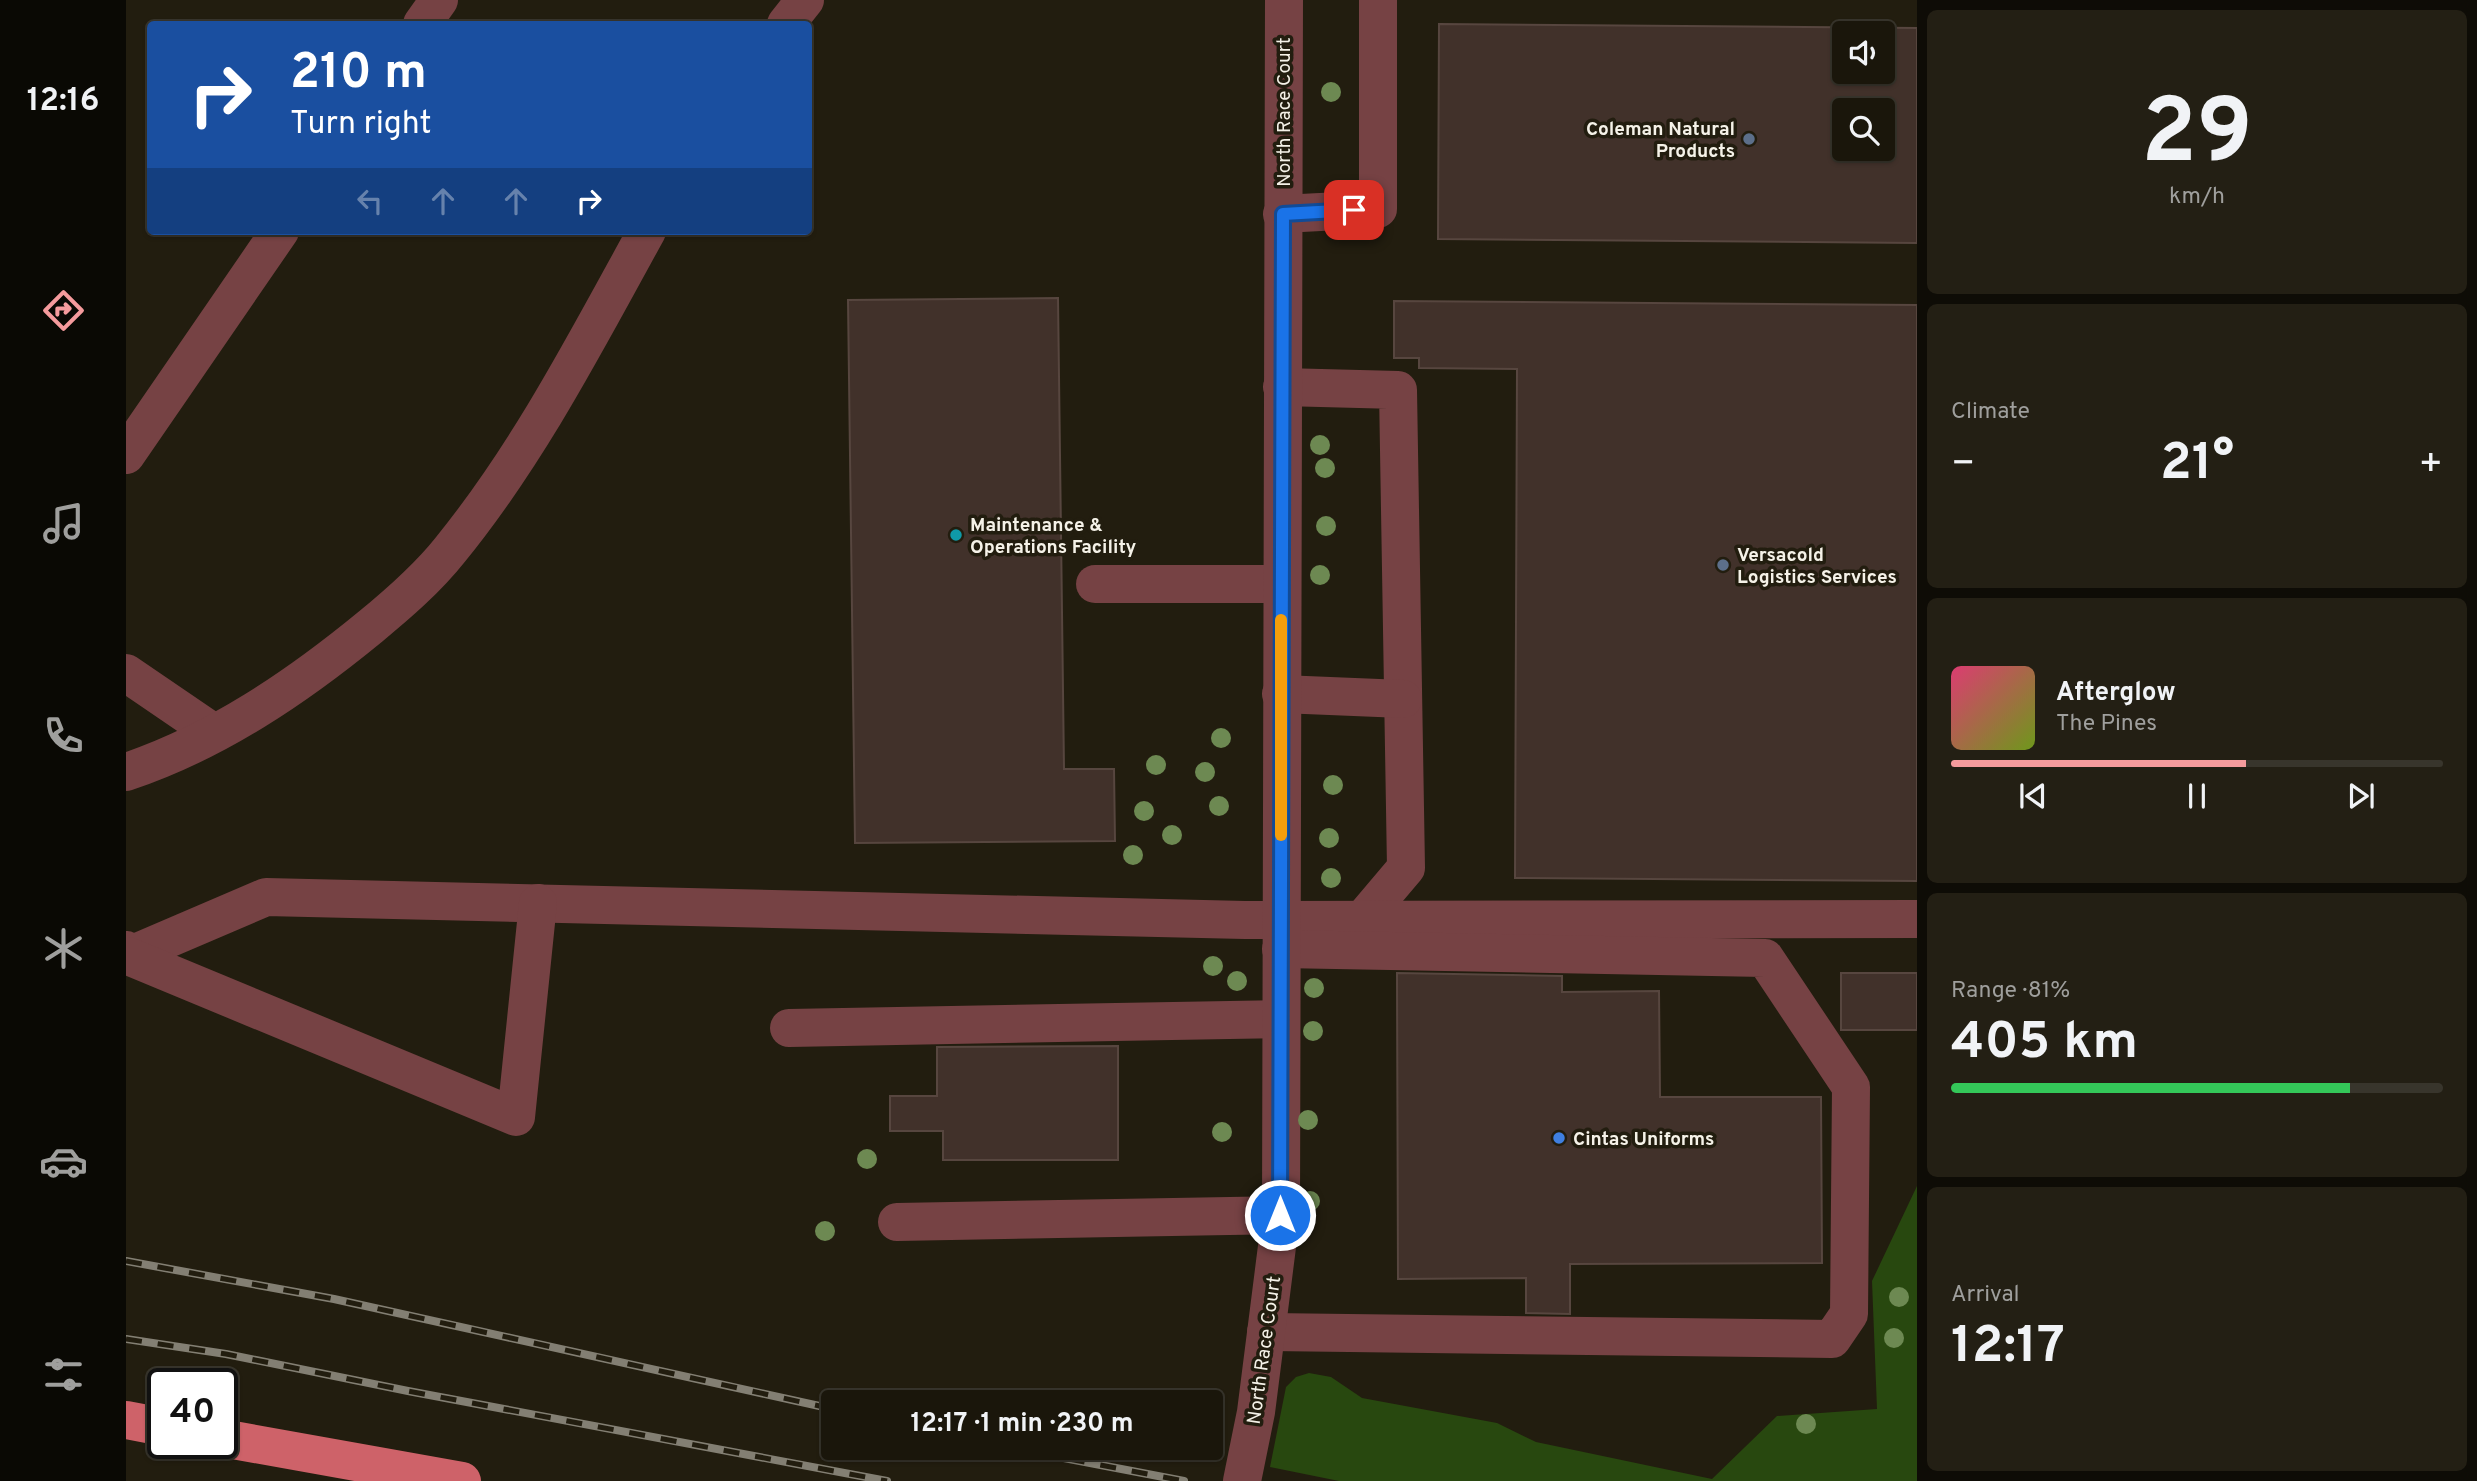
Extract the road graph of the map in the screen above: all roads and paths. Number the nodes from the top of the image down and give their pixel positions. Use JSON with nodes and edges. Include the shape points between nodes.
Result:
{"nodes":[{"id":1,"x":439,"y":0,"type":"edge"},
{"id":2,"x":805,"y":0,"type":"edge"},
{"id":3,"x":1284,"y":0,"type":"edge"},
{"id":4,"x":1378,"y":0,"type":"edge"},
{"id":5,"x":424,"y":21,"type":"edge"},
{"id":6,"x":788,"y":21,"type":"edge"},
{"id":7,"x":1283,"y":214,"type":"junction"},
{"id":8,"x":277,"y":235,"type":"edge"},
{"id":9,"x":645,"y":235,"type":"edge"},
{"id":10,"x":1282,"y":387,"type":"junction"},
{"id":11,"x":126,"y":455,"type":"edge"},
{"id":12,"x":1095,"y":584,"type":"dead end"},
{"id":13,"x":1281,"y":584,"type":"junction"},
{"id":14,"x":126,"y":673,"type":"edge"},
{"id":15,"x":1281,"y":694,"type":"junction"},
{"id":16,"x":1403,"y":699,"type":"junction"},
{"id":17,"x":214,"y":733,"type":"junction"},
{"id":18,"x":126,"y":772,"type":"edge"},
{"id":19,"x":538,"y":903,"type":"junction"},
{"id":20,"x":1917,"y":919,"type":"edge"},
{"id":21,"x":1362,"y":920,"type":"junction"},
{"id":22,"x":1281,"y":934,"type":"junction"},
{"id":23,"x":127,"y":953,"type":"edge"},
{"id":24,"x":1281,"y":1019,"type":"junction"},
{"id":25,"x":789,"y":1028,"type":"dead end"},
{"id":26,"x":1280,"y":1215,"type":"junction"},
{"id":27,"x":897,"y":1222,"type":"dead end"},
{"id":28,"x":1266,"y":1332,"type":"junction"},
{"id":29,"x":126,"y":1420,"type":"edge"},
{"id":30,"x":147,"y":1424,"type":"edge"},
{"id":31,"x":238,"y":1441,"type":"edge"},
{"id":32,"x":462,"y":1481,"type":"edge"},
{"id":33,"x":1242,"y":1481,"type":"edge"}],
"edges":[{"from":1,"to":5,"type":"street"},
{"from":2,"to":6,"type":"street"},
{"from":3,"to":7,"type":"street","name":"North Race Court"},
{"from":4,"to":7,"type":"street","via":[[1378,209]]},
{"from":7,"to":10,"type":"street","name":"North Race Court"},
{"from":8,"to":11,"type":"street"},
{"from":9,"to":17,"type":"street","via":[[558,391],[494,492],[449,552],[404,598],[320,667]]},
{"from":10,"to":13,"type":"street","name":"North Race Court"},
{"from":10,"to":16,"type":"street","via":[[1398,390]]},
{"from":12,"to":13,"type":"street"},
{"from":13,"to":15,"type":"street","name":"North Race Court"},
{"from":14,"to":17,"type":"street"},
{"from":15,"to":16,"type":"street"},
{"from":15,"to":22,"type":"street","name":"North Race Court"},
{"from":16,"to":21,"type":"street","via":[[1406,868]]},
{"from":17,"to":18,"type":"street","via":[[167,758]]},
{"from":19,"to":22,"type":"street"},
{"from":19,"to":23,"type":"street","via":[[266,897]]},
{"from":19,"to":23,"type":"street","via":[[516,1117]]},
{"from":20,"to":21,"type":"street"},
{"from":21,"to":22,"type":"street"},
{"from":22,"to":24,"type":"street","name":"North Race Court"},
{"from":22,"to":28,"type":"street","via":[[1765,958],[1851,1087],[1849,1314],[1832,1339]]},
{"from":24,"to":25,"type":"street"},
{"from":24,"to":26,"type":"street","name":"North Race Court"},
{"from":26,"to":27,"type":"street"},
{"from":26,"to":28,"type":"street","name":"North Race Court"},
{"from":28,"to":33,"type":"street","name":"North Race Court"},
{"from":29,"to":30,"type":"main road"},
{"from":31,"to":32,"type":"main road"}]}
